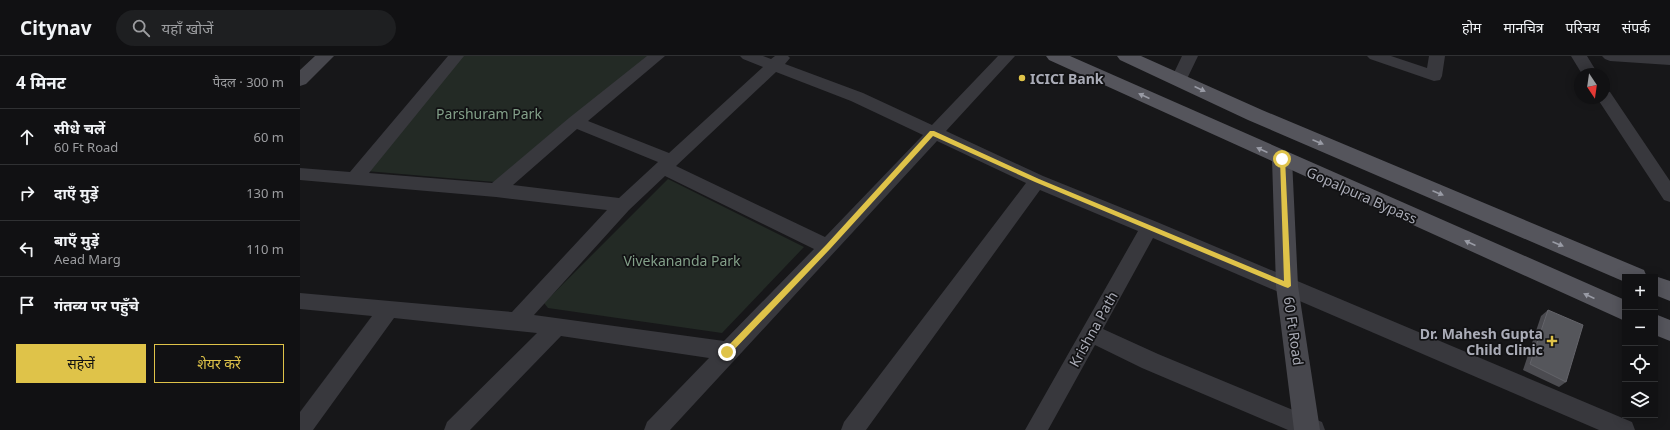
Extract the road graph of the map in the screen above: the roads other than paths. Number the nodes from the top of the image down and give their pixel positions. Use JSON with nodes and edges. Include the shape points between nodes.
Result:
{"nodes":[{"id":1,"x":325,"y":56,"type":"edge"},
{"id":2,"x":456,"y":56,"type":"edge"},
{"id":3,"x":657,"y":56,"type":"edge"},
{"id":4,"x":748,"y":56,"type":"edge"},
{"id":5,"x":1007,"y":56,"type":"edge"},
{"id":6,"x":1055,"y":56,"type":"edge"},
{"id":7,"x":1126,"y":56,"type":"edge"},
{"id":8,"x":1190,"y":56,"type":"edge"},
{"id":9,"x":1374,"y":56,"type":"edge"},
{"id":10,"x":1438,"y":56,"type":"edge"},
{"id":11,"x":1579,"y":56,"type":"edge"},
{"id":12,"x":1610,"y":56,"type":"edge"},
{"id":13,"x":1670,"y":60,"type":"edge"},
{"id":14,"x":779,"y":61,"type":"edge"},
{"id":15,"x":1586,"y":68,"type":"edge"},
{"id":16,"x":1179,"y":79,"type":"junction"},
{"id":17,"x":300,"y":80,"type":"edge"},
{"id":18,"x":1609,"y":104,"type":"edge"},
{"id":19,"x":575,"y":122,"type":"junction"},
{"id":20,"x":932,"y":133,"type":"junction"},
{"id":21,"x":1282,"y":159,"type":"junction"},
{"id":22,"x":668,"y":164,"type":"junction"},
{"id":23,"x":300,"y":174,"type":"edge"},
{"id":24,"x":355,"y":178,"type":"junction"},
{"id":25,"x":1037,"y":181,"type":"junction"},
{"id":26,"x":496,"y":190,"type":"junction"},
{"id":27,"x":1670,"y":195,"type":"edge"},
{"id":28,"x":623,"y":206,"type":"junction"},
{"id":29,"x":1150,"y":227,"type":"junction"},
{"id":30,"x":828,"y":247,"type":"junction"},
{"id":31,"x":1629,"y":274,"type":"edge"},
{"id":32,"x":1288,"y":286,"type":"junction"},
{"id":33,"x":1658,"y":286,"type":"edge"},
{"id":34,"x":1670,"y":292,"type":"edge"},
{"id":35,"x":300,"y":301,"type":"edge"},
{"id":36,"x":389,"y":309,"type":"junction"},
{"id":37,"x":1623,"y":310,"type":"edge"},
{"id":38,"x":516,"y":321,"type":"junction"},
{"id":39,"x":1658,"y":325,"type":"edge"},
{"id":40,"x":556,"y":328,"type":"junction"},
{"id":41,"x":1670,"y":331,"type":"edge"},
{"id":42,"x":1091,"y":333,"type":"junction"},
{"id":43,"x":727,"y":352,"type":"junction"},
{"id":44,"x":1309,"y":429,"type":"edge"},
{"id":45,"x":300,"y":430,"type":"edge"},
{"id":46,"x":455,"y":430,"type":"edge"},
{"id":47,"x":655,"y":430,"type":"edge"},
{"id":48,"x":852,"y":430,"type":"edge"},
{"id":49,"x":1036,"y":430,"type":"edge"},
{"id":50,"x":1624,"y":430,"type":"edge"}],
"edges":[{"from":1,"to":17,"type":"street"},
{"from":2,"to":24,"type":"street"},
{"from":3,"to":19,"type":"street"},
{"from":4,"to":14,"type":"street"},
{"from":5,"to":20,"type":"street"},
{"from":21,"to":6,"type":"main road","name":"Gopalpura Bypass","one_way":true},
{"from":7,"to":16,"type":"main road"},
{"from":8,"to":16,"type":"street"},
{"from":9,"to":10,"type":"street","via":[[1434,76]]},
{"from":11,"to":15,"type":"street"},
{"from":12,"to":13,"type":"street"},
{"from":14,"to":20,"type":"street"},
{"from":14,"to":22,"type":"street"},
{"from":16,"to":31,"type":"main road","one_way":true,"via":[[1255,115]]},
{"from":18,"to":27,"type":"street"},
{"from":19,"to":22,"type":"street"},
{"from":19,"to":26,"type":"street"},
{"from":20,"to":25,"type":"street"},
{"from":20,"to":30,"type":"street"},
{"from":21,"to":32,"type":"street","name":"60 Ft Road"},
{"from":37,"to":21,"type":"main road","name":"Gopalpura Bypass","one_way":true},
{"from":22,"to":28,"type":"street"},
{"from":22,"to":30,"type":"street"},
{"from":23,"to":24,"type":"street"},
{"from":24,"to":26,"type":"street"},
{"from":25,"to":29,"type":"street"},
{"from":25,"to":48,"type":"street"},
{"from":26,"to":28,"type":"street"},
{"from":28,"to":38,"type":"street"},
{"from":29,"to":32,"type":"street"},
{"from":29,"to":42,"type":"street","name":"Krishna Path"},
{"from":30,"to":43,"type":"street"},
{"from":32,"to":44,"type":"street","name":"60 Ft Road"},
{"from":32,"to":50,"type":"street"},
{"from":33,"to":34,"type":"main road"},
{"from":35,"to":36,"type":"street"},
{"from":36,"to":38,"type":"street"},
{"from":36,"to":45,"type":"street"},
{"from":38,"to":40,"type":"street"},
{"from":39,"to":41,"type":"main road"},
{"from":40,"to":43,"type":"street"},
{"from":40,"to":46,"type":"street"},
{"from":42,"to":44,"type":"street"},
{"from":42,"to":49,"type":"street","name":"Krishna Path"},
{"from":43,"to":47,"type":"street"}]}
